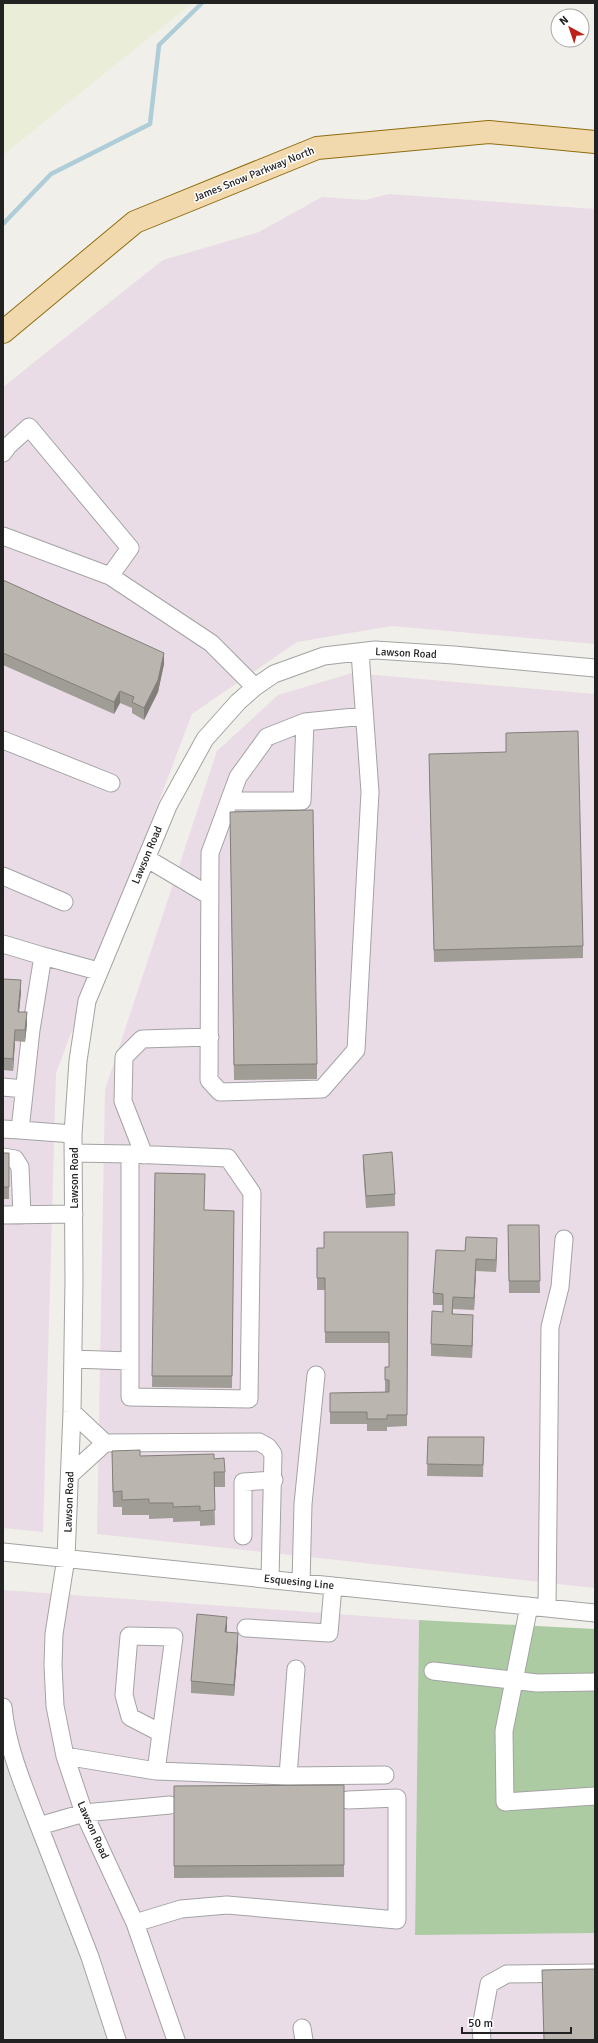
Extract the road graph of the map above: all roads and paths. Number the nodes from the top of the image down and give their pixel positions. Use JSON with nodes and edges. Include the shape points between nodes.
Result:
{"nodes":[{"id":1,"x":595,"y":142,"type":"edge"},
{"id":2,"x":3,"y":332,"type":"edge"},
{"id":3,"x":3,"y":453,"type":"edge"},
{"id":4,"x":3,"y":536,"type":"edge"},
{"id":5,"x":110,"y":576,"type":"junction"},
{"id":6,"x":360,"y":652,"type":"junction"},
{"id":7,"x":595,"y":668,"type":"edge"},
{"id":8,"x":255,"y":687,"type":"junction"},
{"id":9,"x":364,"y":716,"type":"junction"},
{"id":10,"x":305,"y":722,"type":"junction"},
{"id":11,"x":3,"y":740,"type":"edge"},
{"id":12,"x":111,"y":783,"type":"dead end"},
{"id":13,"x":229,"y":801,"type":"junction"},
{"id":14,"x":146,"y":858,"type":"junction"},
{"id":15,"x":3,"y":876,"type":"edge"},
{"id":16,"x":210,"y":896,"type":"junction"},
{"id":17,"x":64,"y":902,"type":"dead end"},
{"id":18,"x":3,"y":944,"type":"edge"},
{"id":19,"x":44,"y":956,"type":"junction"},
{"id":20,"x":98,"y":971,"type":"junction"},
{"id":21,"x":210,"y":1037,"type":"junction"},
{"id":22,"x":3,"y":1087,"type":"edge"},
{"id":23,"x":24,"y":1089,"type":"junction"},
{"id":24,"x":3,"y":1129,"type":"edge"},
{"id":25,"x":20,"y":1130,"type":"junction"},
{"id":26,"x":73,"y":1134,"type":"junction"},
{"id":27,"x":73,"y":1153,"type":"junction"},
{"id":28,"x":137,"y":1154,"type":"junction"},
{"id":29,"x":3,"y":1157,"type":"edge"},
{"id":30,"x":74,"y":1214,"type":"junction"},
{"id":31,"x":3,"y":1215,"type":"edge"},
{"id":32,"x":22,"y":1215,"type":"junction"},
{"id":33,"x":564,"y":1239,"type":"dead end"},
{"id":34,"x":73,"y":1359,"type":"junction"},
{"id":35,"x":130,"y":1361,"type":"junction"},
{"id":36,"x":316,"y":1375,"type":"dead end"},
{"id":37,"x":72,"y":1412,"type":"junction"},
{"id":38,"x":105,"y":1443,"type":"junction"},
{"id":39,"x":70,"y":1475,"type":"junction"},
{"id":40,"x":274,"y":1480,"type":"junction"},
{"id":41,"x":242,"y":1536,"type":"dead end"},
{"id":42,"x":3,"y":1552,"type":"edge"},
{"id":43,"x":66,"y":1558,"type":"junction"},
{"id":44,"x":270,"y":1579,"type":"junction"},
{"id":45,"x":301,"y":1583,"type":"junction"},
{"id":46,"x":333,"y":1586,"type":"junction"},
{"id":47,"x":529,"y":1606,"type":"junction"},
{"id":48,"x":547,"y":1608,"type":"junction"},
{"id":49,"x":595,"y":1613,"type":"edge"},
{"id":50,"x":246,"y":1628,"type":"dead end"},
{"id":51,"x":296,"y":1669,"type":"dead end"},
{"id":52,"x":433,"y":1671,"type":"dead end"},
{"id":53,"x":514,"y":1679,"type":"junction"},
{"id":54,"x":595,"y":1682,"type":"edge"},
{"id":55,"x":3,"y":1707,"type":"edge"},
{"id":56,"x":161,"y":1733,"type":"junction"},
{"id":57,"x":65,"y":1756,"type":"junction"},
{"id":58,"x":156,"y":1770,"type":"junction"},
{"id":59,"x":386,"y":1775,"type":"dead end"},
{"id":60,"x":288,"y":1776,"type":"junction"},
{"id":61,"x":595,"y":1796,"type":"edge"},
{"id":62,"x":348,"y":1800,"type":"dead end"},
{"id":63,"x":170,"y":1805,"type":"dead end"},
{"id":64,"x":84,"y":1813,"type":"junction"},
{"id":65,"x":39,"y":1826,"type":"junction"},
{"id":66,"x":135,"y":1923,"type":"junction"},
{"id":67,"x":595,"y":1974,"type":"edge"},
{"id":68,"x":117,"y":2040,"type":"edge"},
{"id":69,"x":176,"y":2040,"type":"edge"},
{"id":70,"x":482,"y":2040,"type":"edge"}],
"edges":[{"from":1,"to":2,"type":"main road","name":"James Snow Parkway North","via":[[489,132],[317,148],[135,222]]},
{"from":3,"to":5,"type":"street","via":[[30,427],[130,548]]},
{"from":4,"to":5,"type":"street"},
{"from":5,"to":8,"type":"street","via":[[211,643]]},
{"from":6,"to":7,"type":"street","name":"Lawson Road","via":[[375,650],[454,655]]},
{"from":6,"to":8,"type":"street","name":"Lawson Road","via":[[324,656],[274,674]]},
{"from":6,"to":9,"type":"street"},
{"from":8,"to":14,"type":"street","name":"Lawson Road","via":[[205,739],[168,806]]},
{"from":9,"to":10,"type":"street"},
{"from":9,"to":21,"type":"street","via":[[370,792],[356,1050],[322,1090],[220,1092],[209,1080]]},
{"from":10,"to":13,"type":"street","via":[[267,737],[238,777]]},
{"from":10,"to":13,"type":"street","via":[[302,801]]},
{"from":11,"to":12,"type":"street"},
{"from":13,"to":16,"type":"street","via":[[210,853]]},
{"from":14,"to":16,"type":"street"},
{"from":14,"to":20,"type":"street","name":"Lawson Road"},
{"from":15,"to":17,"type":"street"},
{"from":16,"to":21,"type":"street"},
{"from":18,"to":19,"type":"street"},
{"from":19,"to":20,"type":"street"},
{"from":19,"to":23,"type":"street"},
{"from":20,"to":26,"type":"street","name":"Lawson Road","via":[[87,1001],[78,1061]]},
{"from":21,"to":28,"type":"street","via":[[142,1039],[124,1056],[124,1101]]},
{"from":22,"to":23,"type":"street"},
{"from":23,"to":25,"type":"street"},
{"from":24,"to":25,"type":"street"},
{"from":25,"to":26,"type":"street"},
{"from":26,"to":27,"type":"street","name":"Lawson Road"},
{"from":27,"to":28,"type":"street"},
{"from":27,"to":30,"type":"street","name":"Lawson Road"},
{"from":28,"to":35,"type":"street"},
{"from":28,"to":35,"type":"street","via":[[228,1158],[252,1193],[249,1399],[130,1397]]},
{"from":29,"to":32,"type":"street","via":[[15,1159],[20,1167]]},
{"from":30,"to":32,"type":"street"},
{"from":30,"to":34,"type":"street","name":"Lawson Road"},
{"from":31,"to":32,"type":"street"},
{"from":33,"to":48,"type":"street","via":[[560,1287],[550,1327]]},
{"from":34,"to":35,"type":"street"},
{"from":34,"to":37,"type":"street","name":"Lawson Road"},
{"from":36,"to":45,"type":"street","via":[[303,1504]]},
{"from":37,"to":38,"type":"street"},
{"from":37,"to":39,"type":"street","name":"Lawson Road"},
{"from":38,"to":39,"type":"street"},
{"from":38,"to":40,"type":"street","via":[[259,1442],[268,1447],[273,1454]]},
{"from":39,"to":43,"type":"street","name":"Lawson Road"},
{"from":40,"to":41,"type":"street","via":[[243,1482]]},
{"from":40,"to":44,"type":"street"},
{"from":42,"to":43,"type":"street","name":"Esquesing Line"},
{"from":43,"to":44,"type":"street","name":"Esquesing Line"},
{"from":43,"to":57,"type":"street","name":"Lawson Road","via":[[54,1634],[53,1666],[55,1706]]},
{"from":44,"to":45,"type":"street","name":"Esquesing Line"},
{"from":45,"to":46,"type":"street","name":"Esquesing Line"},
{"from":46,"to":47,"type":"street","name":"Esquesing Line"},
{"from":46,"to":50,"type":"street","via":[[329,1633]]},
{"from":47,"to":48,"type":"street","name":"Esquesing Line"},
{"from":47,"to":53,"type":"street"},
{"from":48,"to":49,"type":"street","name":"Esquesing Line"},
{"from":51,"to":60,"type":"street"},
{"from":52,"to":53,"type":"street"},
{"from":53,"to":54,"type":"street","via":[[537,1683]]},
{"from":53,"to":61,"type":"street","via":[[504,1731],[505,1802]]},
{"from":55,"to":65,"type":"street","via":[[5,1730]]},
{"from":56,"to":56,"type":"street","via":[[174,1637],[129,1636],[124,1695],[130,1717]]},
{"from":56,"to":58,"type":"street"},
{"from":57,"to":58,"type":"street"},
{"from":57,"to":64,"type":"street","name":"Lawson Road"},
{"from":58,"to":60,"type":"street"},
{"from":59,"to":60,"type":"street"},
{"from":62,"to":66,"type":"street","via":[[397,1798],[397,1920],[227,1905],[181,1909]]},
{"from":63,"to":64,"type":"street"},
{"from":64,"to":65,"type":"street"},
{"from":64,"to":66,"type":"street","name":"Lawson Road"},
{"from":65,"to":68,"type":"street","via":[[90,1957]]},
{"from":66,"to":69,"type":"street","name":"Lawson Road"},
{"from":67,"to":70,"type":"street","via":[[507,1974],[489,1984],[481,2027]]}]}
